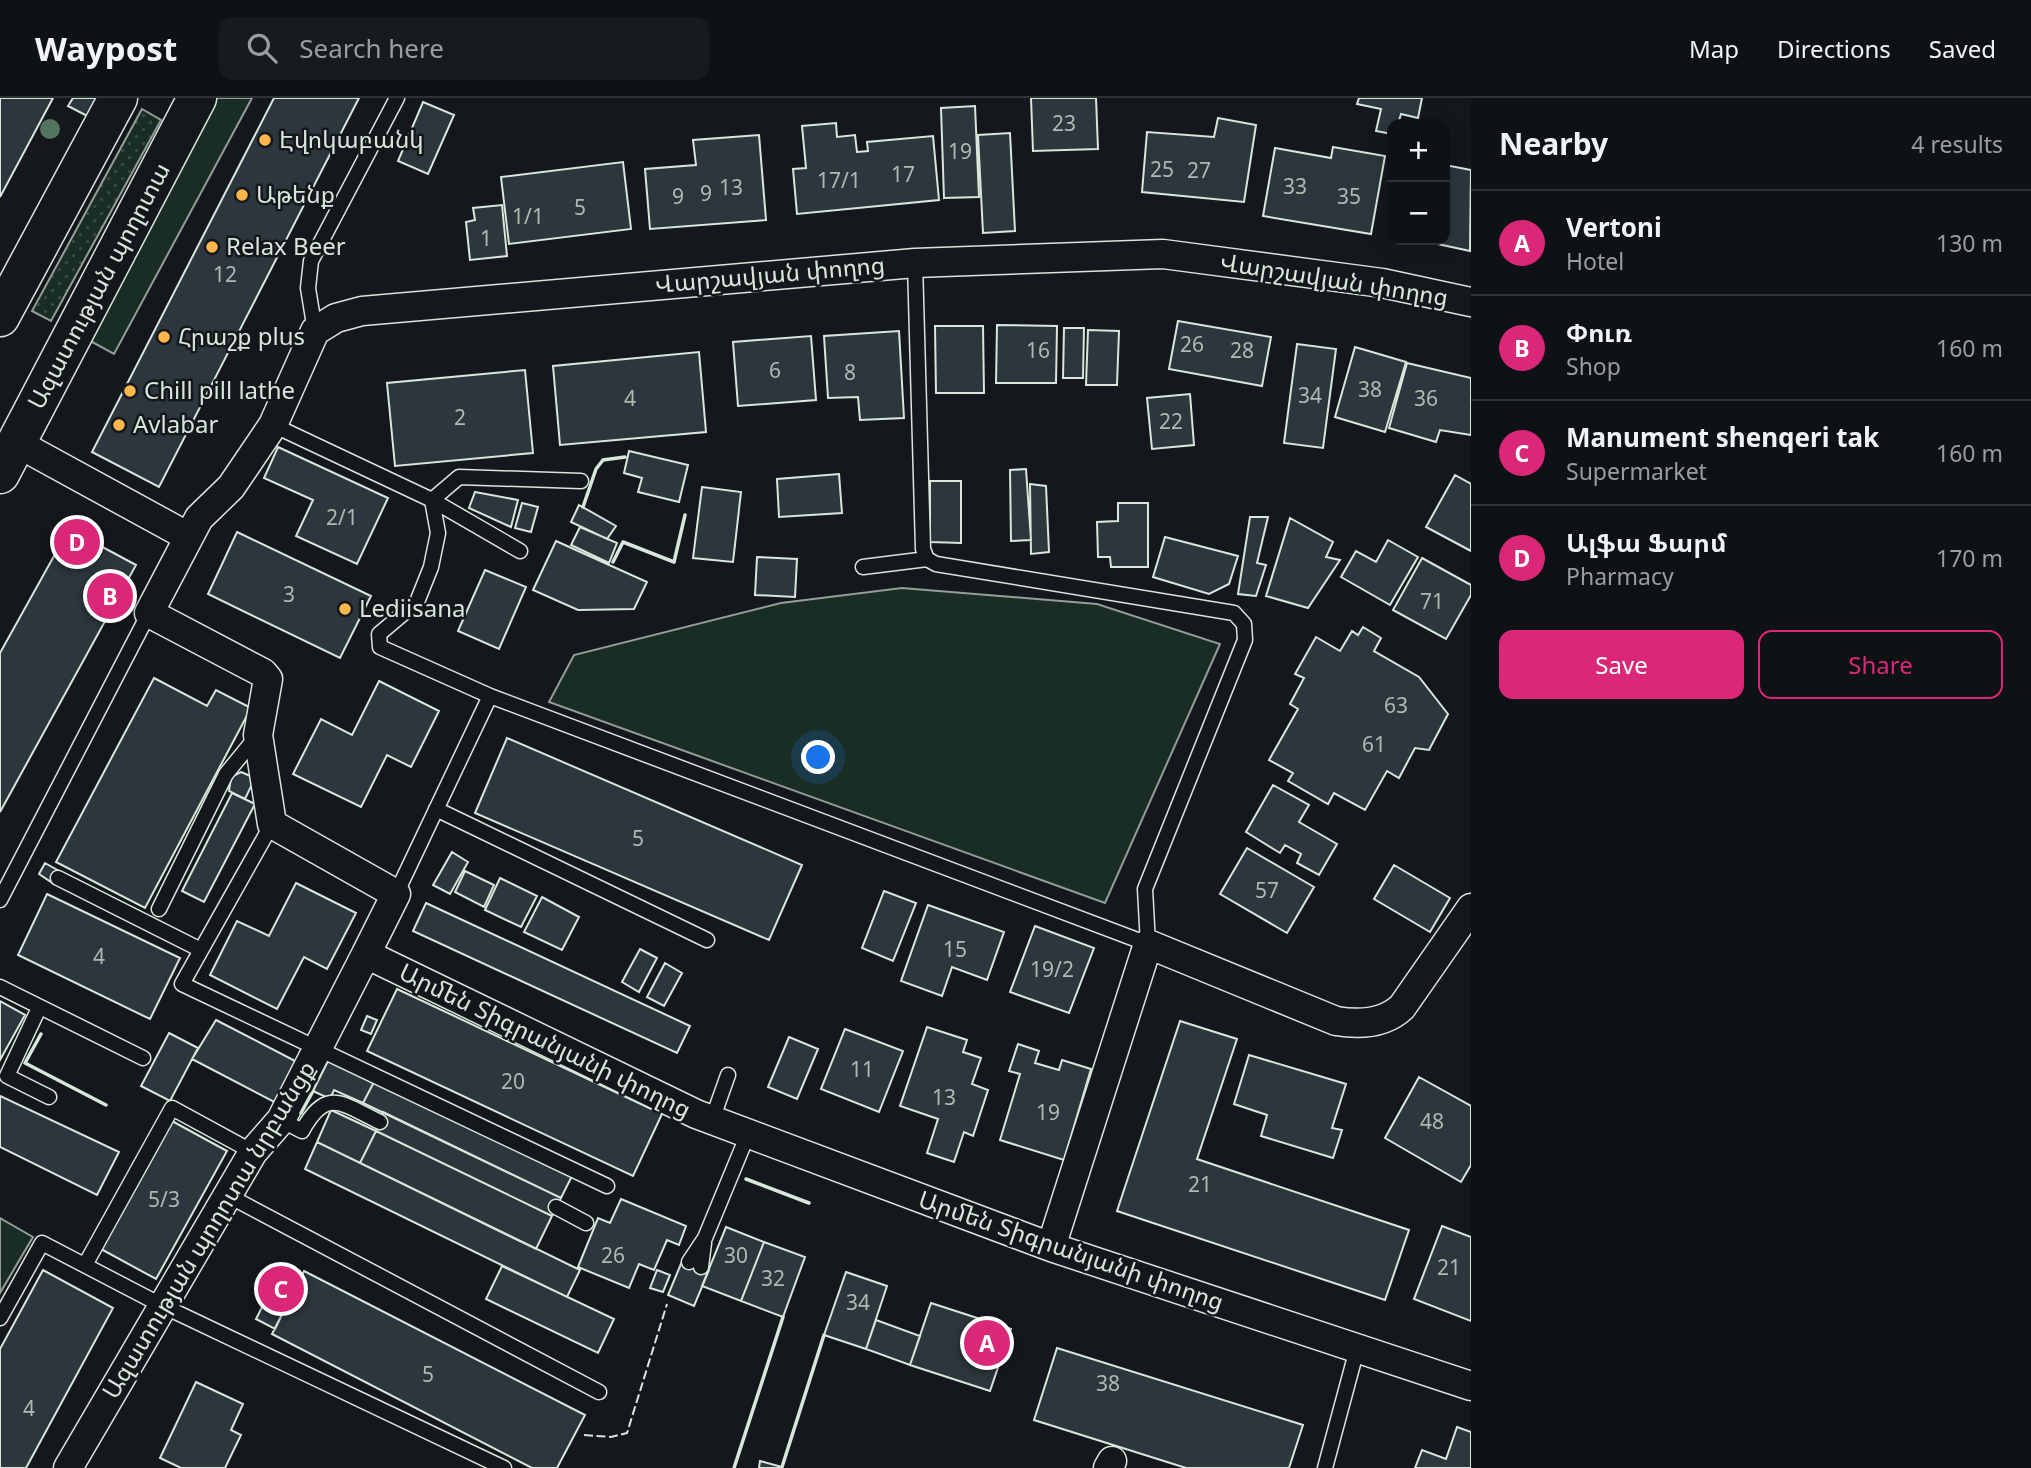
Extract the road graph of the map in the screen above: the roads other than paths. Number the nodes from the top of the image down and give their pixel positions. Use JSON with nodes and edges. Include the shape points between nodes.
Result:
{"nodes":[{"id":1,"x":118,"y":98,"type":"edge"},
{"id":2,"x":197,"y":98,"type":"edge"},
{"id":3,"x":397,"y":98,"type":"edge"},
{"id":4,"x":915,"y":263,"type":"junction"},
{"id":5,"x":1471,"y":302,"type":"edge"},
{"id":6,"x":0,"y":317,"type":"edge"},
{"id":7,"x":315,"y":331,"type":"junction"},
{"id":8,"x":273,"y":425,"type":"junction"},
{"id":9,"x":6,"y":450,"type":"edge"},
{"id":10,"x":581,"y":481,"type":"dead end"},
{"id":11,"x":432,"y":500,"type":"junction"},
{"id":12,"x":187,"y":536,"type":"junction"},
{"id":13,"x":520,"y":551,"type":"dead end"},
{"id":14,"x":927,"y":559,"type":"junction"},
{"id":15,"x":863,"y":567,"type":"dead end"},
{"id":16,"x":149,"y":613,"type":"junction"},
{"id":17,"x":490,"y":696,"type":"junction"},
{"id":18,"x":258,"y":735,"type":"junction"},
{"id":19,"x":436,"y":809,"type":"junction"},
{"id":20,"x":272,"y":824,"type":"junction"},
{"id":21,"x":58,"y":878,"type":"dead end"},
{"id":22,"x":396,"y":894,"type":"junction"},
{"id":23,"x":0,"y":900,"type":"edge"},
{"id":24,"x":1471,"y":908,"type":"edge"},
{"id":25,"x":159,"y":909,"type":"dead end"},
{"id":26,"x":707,"y":940,"type":"dead end"},
{"id":27,"x":1148,"y":944,"type":"junction"},
{"id":28,"x":201,"y":950,"type":"junction"},
{"id":29,"x":366,"y":954,"type":"junction"},
{"id":30,"x":0,"y":987,"type":"edge"},
{"id":31,"x":39,"y":1008,"type":"junction"},
{"id":32,"x":317,"y":1050,"type":"junction"},
{"id":33,"x":143,"y":1058,"type":"dead end"},
{"id":34,"x":728,"y":1076,"type":"dead end"},
{"id":35,"x":49,"y":1097,"type":"dead end"},
{"id":36,"x":281,"y":1120,"type":"junction"},
{"id":37,"x":367,"y":1120,"type":"dead end"},
{"id":38,"x":712,"y":1120,"type":"junction"},
{"id":39,"x":748,"y":1134,"type":"junction"},
{"id":40,"x":253,"y":1152,"type":"junction"},
{"id":41,"x":607,"y":1186,"type":"dead end"},
{"id":42,"x":228,"y":1195,"type":"junction"},
{"id":43,"x":556,"y":1208,"type":"dead end"},
{"id":44,"x":586,"y":1223,"type":"dead end"},
{"id":45,"x":1051,"y":1247,"type":"junction"},
{"id":46,"x":695,"y":1264,"type":"dead end"},
{"id":47,"x":85,"y":1265,"type":"junction"},
{"id":48,"x":161,"y":1305,"type":"junction"},
{"id":49,"x":0,"y":1318,"type":"edge"},
{"id":50,"x":1357,"y":1349,"type":"junction"},
{"id":51,"x":1471,"y":1386,"type":"edge"},
{"id":52,"x":599,"y":1392,"type":"dead end"},
{"id":53,"x":68,"y":1468,"type":"edge"},
{"id":54,"x":504,"y":1468,"type":"edge"},
{"id":55,"x":1325,"y":1468,"type":"edge"}],
"edges":[{"from":1,"to":6,"type":"main road"},
{"from":2,"to":9,"type":"main road","name":"Ազատության պողոտա"},
{"from":3,"to":7,"type":"lane","via":[[311,261],[308,288]]},
{"from":4,"to":5,"type":"street","name":"Վարշավյան փողոց","via":[[1163,254],[1382,283]]},
{"from":4,"to":7,"type":"street","name":"Վարշավյան փողոց","via":[[362,311],[336,318]]},
{"from":4,"to":14,"type":"lane","via":[[923,549]]},
{"from":7,"to":8,"type":"street"},
{"from":8,"to":11,"type":"lane"},
{"from":8,"to":12,"type":"street","via":[[232,487],[207,507]]},
{"from":9,"to":12,"type":"street"},
{"from":10,"to":11,"type":"lane","via":[[458,477]]},
{"from":11,"to":13,"type":"lane"},
{"from":11,"to":17,"type":"lane","via":[[438,533],[431,567],[417,602],[379,634],[380,647]]},
{"from":12,"to":16,"type":"street"},
{"from":14,"to":15,"type":"lane"},
{"from":14,"to":27,"type":"lane","via":[[1234,613],[1244,624],[1245,640],[1145,889]]},
{"from":16,"to":18,"type":"street","via":[[263,673],[269,687]]},
{"from":16,"to":23,"type":"lane"},
{"from":17,"to":19,"type":"lane"},
{"from":17,"to":27,"type":"lane"},
{"from":18,"to":20,"type":"street"},
{"from":18,"to":25,"type":"lane","via":[[226,774]]},
{"from":19,"to":22,"type":"lane"},
{"from":19,"to":26,"type":"lane"},
{"from":20,"to":22,"type":"street"},
{"from":20,"to":28,"type":"lane"},
{"from":21,"to":28,"type":"lane","via":[[68,890]]},
{"from":22,"to":29,"type":"street"},
{"from":24,"to":27,"type":"street","via":[[1402,1007],[1391,1018],[1357,1024],[1336,1021]]},
{"from":27,"to":45,"type":"street"},
{"from":28,"to":32,"type":"lane","via":[[182,984]]},
{"from":29,"to":32,"type":"street","name":"Ազատության պողոտա նրբանցք"},
{"from":29,"to":38,"type":"street","name":"Արմեն Տիգրանյանի փողոց"},
{"from":30,"to":31,"type":"lane"},
{"from":31,"to":33,"type":"lane"},
{"from":31,"to":35,"type":"lane","via":[[7,1076]]},
{"from":32,"to":36,"type":"street","name":"Ազատության պողոտա նրբանցք"},
{"from":32,"to":41,"type":"lane"},
{"from":34,"to":38,"type":"lane"},
{"from":36,"to":37,"type":"lane","via":[[302,1131],[313,1111],[324,1104]]},
{"from":36,"to":40,"type":"street","name":"Ազատության պողոտա նրբանցք"},
{"from":38,"to":39,"type":"street","name":"Արմեն Տիգրանյանի փողոց"},
{"from":39,"to":45,"type":"street","name":"Արմեն Տիգրանյանի փողոց"},
{"from":39,"to":46,"type":"lane"},
{"from":40,"to":42,"type":"street","name":"Ազատության պողոտա նրբանցք"},
{"from":40,"to":47,"type":"lane","via":[[172,1108]]},
{"from":42,"to":48,"type":"street","name":"Ազատության պողոտա նրբանցք"},
{"from":42,"to":52,"type":"lane"},
{"from":43,"to":44,"type":"lane"},
{"from":45,"to":50,"type":"street","name":"Արմեն Տիգրանյանի փողոց"},
{"from":47,"to":48,"type":"lane"},
{"from":47,"to":49,"type":"lane","via":[[42,1243]]},
{"from":48,"to":53,"type":"street","name":"Ազատության պողոտա նրբանցք"},
{"from":48,"to":54,"type":"lane"},
{"from":50,"to":51,"type":"street","name":"Արմեն Տիգրանյանի փողոց"},
{"from":50,"to":55,"type":"lane"}]}
